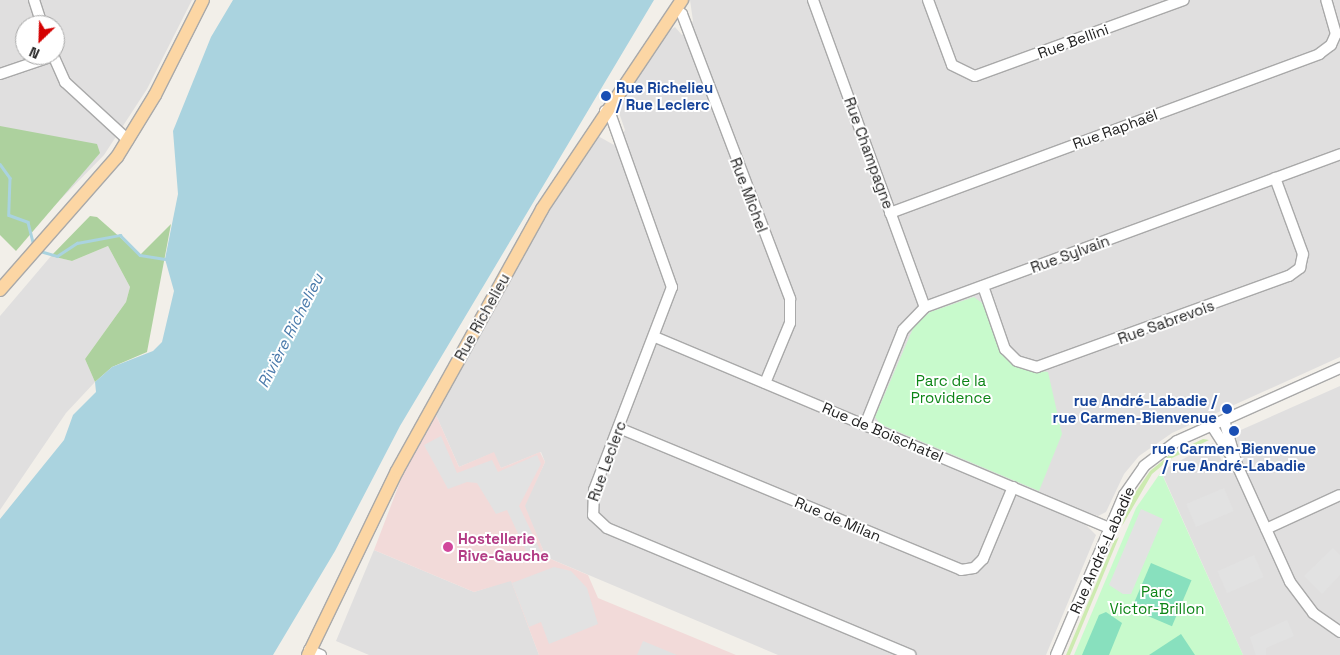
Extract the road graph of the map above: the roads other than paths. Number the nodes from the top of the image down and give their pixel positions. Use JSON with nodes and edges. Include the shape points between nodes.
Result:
{"nodes":[{"id":1,"x":34,"y":0,"type":"edge"},
{"id":2,"x":203,"y":0,"type":"edge"},
{"id":3,"x":813,"y":0,"type":"edge"},
{"id":4,"x":928,"y":0,"type":"edge"},
{"id":5,"x":1184,"y":0,"type":"edge"},
{"id":6,"x":1326,"y":0,"type":"edge"},
{"id":7,"x":679,"y":4,"type":"edge"},
{"id":8,"x":39,"y":15,"type":"edge"},
{"id":9,"x":26,"y":65,"type":"edge"},
{"id":10,"x":57,"y":65,"type":"edge"},
{"id":11,"x":0,"y":74,"type":"edge"},
{"id":12,"x":605,"y":111,"type":"junction"},
{"id":13,"x":128,"y":140,"type":"junction"},
{"id":14,"x":1340,"y":154,"type":"edge"},
{"id":15,"x":1275,"y":178,"type":"junction"},
{"id":16,"x":890,"y":212,"type":"junction"},
{"id":17,"x":983,"y":286,"type":"junction"},
{"id":18,"x":0,"y":290,"type":"edge"},
{"id":19,"x":925,"y":307,"type":"junction"},
{"id":20,"x":655,"y":337,"type":"junction"},
{"id":21,"x":1340,"y":368,"type":"edge"},
{"id":22,"x":765,"y":383,"type":"junction"},
{"id":23,"x":1224,"y":420,"type":"junction"},
{"id":24,"x":865,"y":424,"type":"junction"},
{"id":25,"x":1212,"y":426,"type":"junction"},
{"id":26,"x":619,"y":428,"type":"junction"},
{"id":27,"x":1237,"y":465,"type":"junction"},
{"id":28,"x":1013,"y":487,"type":"junction"},
{"id":29,"x":1340,"y":495,"type":"edge"},
{"id":30,"x":1110,"y":528,"type":"junction"},
{"id":31,"x":1266,"y":529,"type":"junction"},
{"id":32,"x":1340,"y":632,"type":"edge"},
{"id":33,"x":310,"y":654,"type":"edge"},
{"id":34,"x":910,"y":655,"type":"edge"},
{"id":35,"x":1056,"y":655,"type":"edge"}],
"edges":[{"from":1,"to":8,"type":"street"},
{"from":2,"to":13,"type":"main road"},
{"from":3,"to":16,"type":"street","name":"Rue Champagne"},
{"from":4,"to":5,"type":"street","name":"Rue Bellini","via":[[950,60],[961,73],[982,75]]},
{"from":6,"to":16,"type":"street","name":"Rue Raphaël","via":[[1336,28],[1334,40],[1319,54]]},
{"from":7,"to":12,"type":"main road","name":"Rue Richelieu"},
{"from":7,"to":22,"type":"street","name":"Rue Michel","via":[[790,299],[790,323]]},
{"from":9,"to":11,"type":"street"},
{"from":10,"to":13,"type":"street","via":[[65,82]]},
{"from":12,"to":20,"type":"street","name":"Rue Leclerc","via":[[611,116],[672,282],[671,298]]},
{"from":12,"to":33,"type":"main road","name":"Rue Richelieu","via":[[542,209],[413,442]]},
{"from":13,"to":18,"type":"main road"},
{"from":14,"to":15,"type":"street","name":"Rue Sylvain"},
{"from":15,"to":17,"type":"street","name":"Rue Sylvain"},
{"from":15,"to":17,"type":"street","name":"Rue Sabrevois","via":[[1303,260],[1294,274],[1052,364],[1033,366],[1017,361],[1006,349]]},
{"from":16,"to":19,"type":"street","name":"Rue Champagne"},
{"from":17,"to":19,"type":"street","name":"Rue Sylvain"},
{"from":19,"to":24,"type":"street","name":"Rue Sylvain","via":[[903,330]]},
{"from":20,"to":22,"type":"street","name":"Rue de Boischatel"},
{"from":20,"to":26,"type":"street","name":"Rue Leclerc"},
{"from":21,"to":23,"type":"street","name":"Rue André-Labadie"},
{"from":22,"to":24,"type":"street","name":"Rue de Boischatel"},
{"from":23,"to":25,"type":"street","name":"Rue André-Labadie"},
{"from":23,"to":27,"type":"street"},
{"from":24,"to":28,"type":"street","name":"Rue de Boischatel"},
{"from":25,"to":27,"type":"street","via":[[1223,451]]},
{"from":25,"to":30,"type":"street","name":"Rue André-Labadie","via":[[1165,448],[1144,466],[1128,487]]},
{"from":26,"to":28,"type":"street","name":"Rue de Milan","via":[[961,570],[974,568],[983,559]]},
{"from":26,"to":34,"type":"street","name":"Rue Leclerc","via":[[591,498],[592,512],[600,524]]},
{"from":27,"to":31,"type":"street"},
{"from":28,"to":30,"type":"street","name":"Rue de Boischatel"},
{"from":29,"to":31,"type":"street"},
{"from":30,"to":35,"type":"street","name":"Rue André-Labadie"},
{"from":31,"to":32,"type":"street","via":[[1298,595],[1319,618]]}]}
